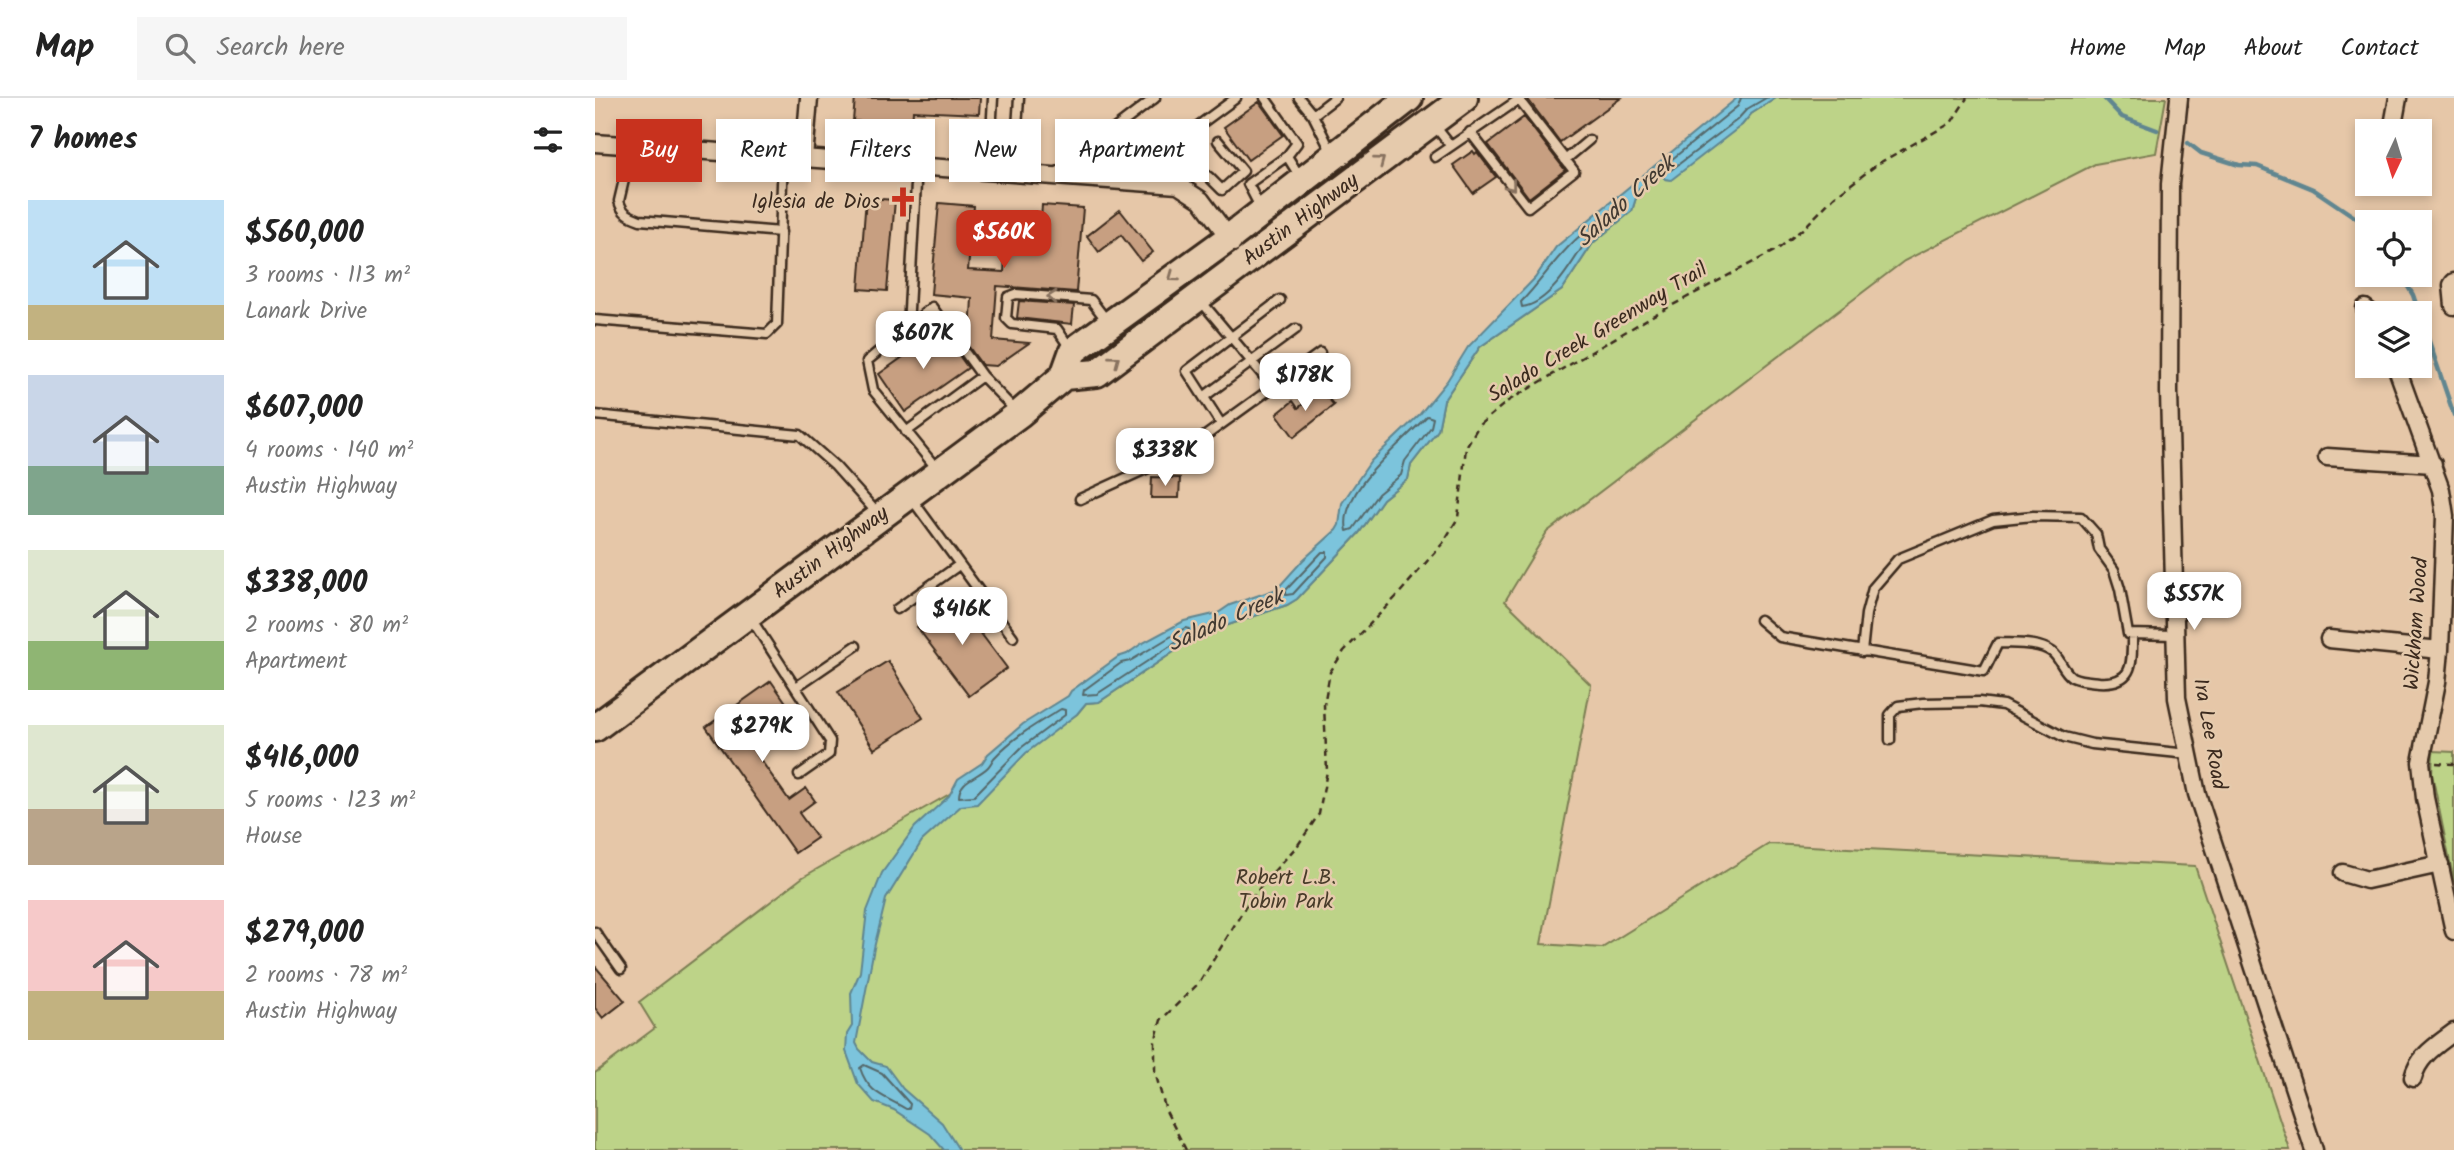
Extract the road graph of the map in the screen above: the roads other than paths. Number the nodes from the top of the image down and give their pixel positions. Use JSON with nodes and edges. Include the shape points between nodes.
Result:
{"nodes":[{"id":1,"x":809,"y":98,"type":"edge"},
{"id":2,"x":993,"y":98,"type":"edge"},
{"id":3,"x":1019,"y":98,"type":"edge"},
{"id":4,"x":1155,"y":98,"type":"edge"},
{"id":5,"x":1236,"y":98,"type":"edge"},
{"id":6,"x":1265,"y":98,"type":"edge"},
{"id":7,"x":1299,"y":98,"type":"edge"},
{"id":8,"x":1335,"y":98,"type":"edge"},
{"id":9,"x":1409,"y":98,"type":"edge"},
{"id":10,"x":1464,"y":98,"type":"edge"},
{"id":11,"x":2179,"y":98,"type":"edge"},
{"id":12,"x":2398,"y":98,"type":"edge"},
{"id":13,"x":1520,"y":99,"type":"edge"},
{"id":14,"x":1509,"y":102,"type":"edge"},
{"id":15,"x":1313,"y":115,"type":"junction"},
{"id":16,"x":807,"y":119,"type":"edge"},
{"id":17,"x":992,"y":119,"type":"edge"},
{"id":18,"x":1018,"y":119,"type":"edge"},
{"id":19,"x":1127,"y":119,"type":"edge"},
{"id":20,"x":1207,"y":119,"type":"edge"},
{"id":21,"x":2394,"y":119,"type":"edge"},
{"id":22,"x":1432,"y":122,"type":"junction"},
{"id":23,"x":1470,"y":132,"type":"junction"},
{"id":24,"x":1589,"y":140,"type":"dead end"},
{"id":25,"x":1218,"y":141,"type":"dead end"},
{"id":26,"x":595,"y":143,"type":"edge"},
{"id":27,"x":616,"y":144,"type":"edge"},
{"id":28,"x":1450,"y":145,"type":"junction"},
{"id":29,"x":1287,"y":156,"type":"junction"},
{"id":30,"x":1333,"y":156,"type":"junction"},
{"id":31,"x":1435,"y":157,"type":"dead end"},
{"id":32,"x":1565,"y":160,"type":"junction"},
{"id":33,"x":1041,"y":175,"type":"edge"},
{"id":34,"x":1053,"y":176,"type":"edge"},
{"id":35,"x":1303,"y":180,"type":"junction"},
{"id":36,"x":623,"y":182,"type":"edge"},
{"id":37,"x":782,"y":182,"type":"edge"},
{"id":38,"x":916,"y":182,"type":"edge"},
{"id":39,"x":1149,"y":182,"type":"edge"},
{"id":40,"x":1178,"y":184,"type":"junction"},
{"id":41,"x":1262,"y":211,"type":"junction"},
{"id":42,"x":781,"y":232,"type":"junction"},
{"id":43,"x":1229,"y":238,"type":"junction"},
{"id":44,"x":1247,"y":261,"type":"junction"},
{"id":45,"x":2454,"y":282,"type":"edge"},
{"id":46,"x":1198,"y":297,"type":"junction"},
{"id":47,"x":1280,"y":300,"type":"dead end"},
{"id":48,"x":2454,"y":306,"type":"edge"},
{"id":49,"x":595,"y":320,"type":"edge"},
{"id":50,"x":1109,"y":324,"type":"junction"},
{"id":51,"x":908,"y":327,"type":"junction"},
{"id":52,"x":1296,"y":329,"type":"dead end"},
{"id":53,"x":1231,"y":337,"type":"junction"},
{"id":54,"x":1320,"y":353,"type":"dead end"},
{"id":55,"x":1252,"y":362,"type":"junction"},
{"id":56,"x":1068,"y":363,"type":"junction"},
{"id":57,"x":982,"y":376,"type":"junction"},
{"id":58,"x":2401,"y":378,"type":"edge"},
{"id":59,"x":1273,"y":387,"type":"junction"},
{"id":60,"x":1205,"y":396,"type":"junction"},
{"id":61,"x":1019,"y":414,"type":"junction"},
{"id":62,"x":595,"y":415,"type":"edge"},
{"id":63,"x":1221,"y":424,"type":"junction"},
{"id":64,"x":907,"y":432,"type":"junction"},
{"id":65,"x":2326,"y":457,"type":"dead end"},
{"id":66,"x":2433,"y":464,"type":"junction"},
{"id":67,"x":940,"y":472,"type":"junction"},
{"id":68,"x":909,"y":496,"type":"junction"},
{"id":69,"x":1080,"y":499,"type":"dead end"},
{"id":70,"x":880,"y":517,"type":"junction"},
{"id":71,"x":959,"y":565,"type":"junction"},
{"id":72,"x":897,"y":609,"type":"dead end"},
{"id":73,"x":749,"y":614,"type":"junction"},
{"id":74,"x":1760,"y":621,"type":"dead end"},
{"id":75,"x":2133,"y":635,"type":"junction"},
{"id":76,"x":2175,"y":635,"type":"junction"},
{"id":77,"x":1013,"y":637,"type":"dead end"},
{"id":78,"x":2329,"y":639,"type":"dead end"},
{"id":79,"x":856,"y":646,"type":"dead end"},
{"id":80,"x":2440,"y":650,"type":"junction"},
{"id":81,"x":1862,"y":652,"type":"junction"},
{"id":82,"x":796,"y":687,"type":"junction"},
{"id":83,"x":596,"y":727,"type":"edge"},
{"id":84,"x":1890,"y":740,"type":"dead end"},
{"id":85,"x":2188,"y":754,"type":"junction"},
{"id":86,"x":799,"y":775,"type":"dead end"},
{"id":87,"x":2439,"y":864,"type":"junction"},
{"id":88,"x":2343,"y":873,"type":"dead end"},
{"id":89,"x":2454,"y":931,"type":"edge"},
{"id":90,"x":595,"y":932,"type":"edge"},
{"id":91,"x":621,"y":968,"type":"dead end"},
{"id":92,"x":2454,"y":1032,"type":"edge"},
{"id":93,"x":2413,"y":1078,"type":"dead end"},
{"id":94,"x":2314,"y":1150,"type":"edge"}],
"edges":[{"from":1,"to":16,"type":"street"},
{"from":2,"to":17,"type":"lane"},
{"from":3,"to":18,"type":"lane"},
{"from":4,"to":19,"type":"lane"},
{"from":5,"to":20,"type":"lane"},
{"from":6,"to":29,"type":"lane","via":[[1297,144]]},
{"from":7,"to":15,"type":"lane"},
{"from":8,"to":15,"type":"lane"},
{"from":9,"to":30,"type":"main road","name":"Austin Highway"},
{"from":10,"to":22,"type":"main road","name":"Austin Highway"},
{"from":11,"to":76,"type":"street","name":"Ira Lee Road","via":[[2170,184]]},
{"from":12,"to":21,"type":"street"},
{"from":13,"to":14,"type":"lane"},
{"from":13,"to":32,"type":"lane"},
{"from":14,"to":23,"type":"lane"},
{"from":15,"to":30,"type":"lane"},
{"from":22,"to":28,"type":"lane"},
{"from":44,"to":22,"type":"main road","name":"Austin Highway","one_way":true},
{"from":23,"to":28,"type":"lane"},
{"from":23,"to":32,"type":"lane","one_way":true,"via":[[1528,207],[1574,171]]},
{"from":24,"to":32,"type":"lane"},
{"from":25,"to":40,"type":"lane","via":[[1243,171],[1221,190],[1193,166]]},
{"from":26,"to":27,"type":"street"},
{"from":28,"to":31,"type":"lane"},
{"from":29,"to":35,"type":"lane"},
{"from":29,"to":41,"type":"lane","via":[[1248,184]]},
{"from":30,"to":35,"type":"main road","name":"Austin Highway"},
{"from":33,"to":34,"type":"street"},
{"from":35,"to":41,"type":"main road","name":"Austin Highway"},
{"from":36,"to":42,"type":"lane","via":[[622,210],[640,220]]},
{"from":37,"to":42,"type":"lane"},
{"from":38,"to":51,"type":"lane"},
{"from":39,"to":40,"type":"street"},
{"from":40,"to":43,"type":"street","via":[[1202,200]]},
{"from":41,"to":43,"type":"main road","name":"Austin Highway"},
{"from":42,"to":49,"type":"lane","via":[[777,324],[767,334]]},
{"from":43,"to":44,"type":"street"},
{"from":43,"to":50,"type":"main road","name":"Austin Highway","one_way":true},
{"from":44,"to":46,"type":"main road","name":"Austin Highway"},
{"from":45,"to":48,"type":"street"},
{"from":46,"to":53,"type":"lane"},
{"from":56,"to":46,"type":"main road","name":"Austin Highway","one_way":true,"via":[[1097,373]]},
{"from":47,"to":53,"type":"lane"},
{"from":50,"to":56,"type":"main road","name":"Austin Highway"},
{"from":50,"to":56,"type":"lane","one_way":true,"via":[[1091,300],[1016,293],[1009,297],[1006,318],[1012,324],[1057,329]]},
{"from":51,"to":57,"type":"lane","via":[[932,307]]},
{"from":51,"to":64,"type":"lane","via":[[867,361],[873,390]]},
{"from":52,"to":55,"type":"lane"},
{"from":53,"to":55,"type":"lane"},
{"from":53,"to":60,"type":"lane","via":[[1187,371]]},
{"from":54,"to":59,"type":"lane"},
{"from":55,"to":59,"type":"lane"},
{"from":55,"to":60,"type":"lane"},
{"from":56,"to":61,"type":"main road","name":"Austin Highway"},
{"from":57,"to":61,"type":"lane"},
{"from":57,"to":64,"type":"lane"},
{"from":58,"to":66,"type":"street","name":"Wickham Wood"},
{"from":59,"to":63,"type":"lane"},
{"from":60,"to":63,"type":"lane"},
{"from":61,"to":67,"type":"main road","name":"Austin Highway"},
{"from":62,"to":70,"type":"lane","via":[[800,435]]},
{"from":63,"to":69,"type":"lane","via":[[1183,452]]},
{"from":64,"to":67,"type":"lane"},
{"from":65,"to":66,"type":"street"},
{"from":66,"to":80,"type":"street","name":"Wickham Wood","via":[[2445,516]]},
{"from":67,"to":68,"type":"main road","name":"Austin Highway"},
{"from":68,"to":70,"type":"main road","name":"Austin Highway"},
{"from":68,"to":71,"type":"lane"},
{"from":70,"to":73,"type":"main road","name":"Austin Highway"},
{"from":71,"to":72,"type":"lane"},
{"from":71,"to":77,"type":"lane"},
{"from":73,"to":82,"type":"lane"},
{"from":73,"to":83,"type":"main road","name":"Austin Highway"},
{"from":74,"to":81,"type":"lane","via":[[1780,637]]},
{"from":75,"to":76,"type":"lane"},
{"from":75,"to":81,"type":"lane","via":[[2132,664],[2115,682],[2070,676],[2053,652],[2037,646],[1999,643],[1984,671]]},
{"from":75,"to":81,"type":"lane","via":[[2128,634],[2113,570],[2090,526],[2081,517],[2033,516],[1993,520],[1898,559],[1873,588]]},
{"from":76,"to":85,"type":"street","name":"Ira Lee Road","via":[[2178,698]]},
{"from":78,"to":80,"type":"street"},
{"from":79,"to":82,"type":"lane"},
{"from":80,"to":87,"type":"street","name":"Wickham Wood","via":[[2421,762]]},
{"from":82,"to":86,"type":"lane","via":[[829,741],[829,754]]},
{"from":84,"to":85,"type":"lane","via":[[1890,715],[1898,706],[1979,702],[2003,705],[2064,737],[2092,744]]},
{"from":85,"to":94,"type":"street","name":"Ira Lee Road","via":[[2197,794]]},
{"from":87,"to":88,"type":"street","via":[[2367,880]]},
{"from":87,"to":89,"type":"street","name":"Wickham Wood"},
{"from":90,"to":91,"type":"lane"},
{"from":92,"to":93,"type":"street","via":[[2425,1055]]}]}
